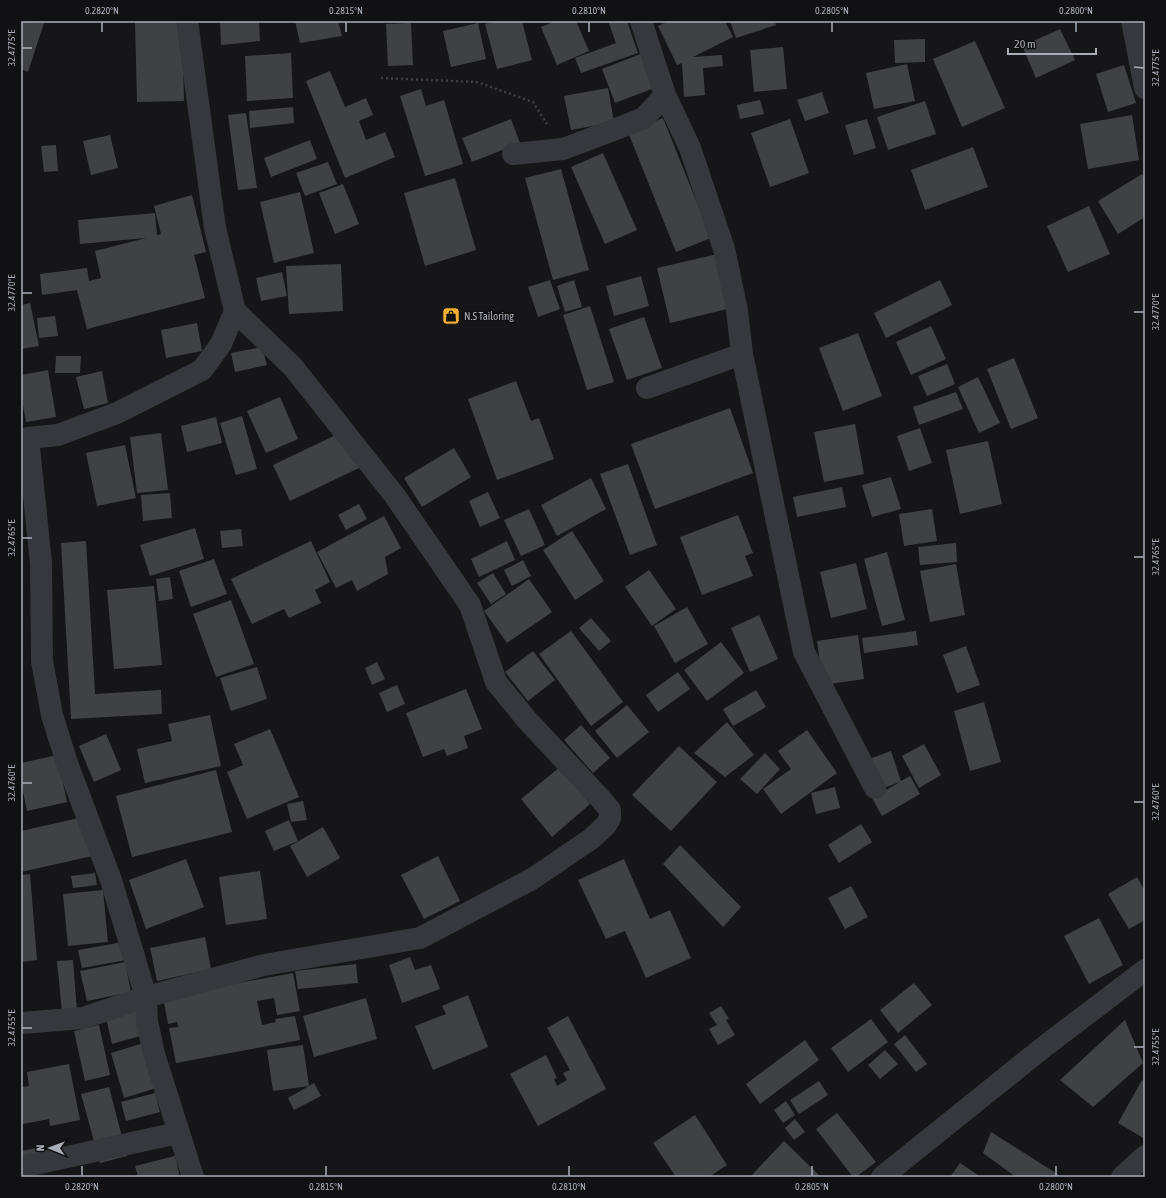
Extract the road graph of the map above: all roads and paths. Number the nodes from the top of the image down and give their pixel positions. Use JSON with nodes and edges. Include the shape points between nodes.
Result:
{"nodes":[{"id":1,"x":187,"y":21,"type":"edge"},
{"id":2,"x":641,"y":21,"type":"edge"},
{"id":3,"x":1132,"y":21,"type":"edge"},
{"id":4,"x":381,"y":78,"type":"dead end"},
{"id":5,"x":1145,"y":88,"type":"edge"},
{"id":6,"x":665,"y":95,"type":"junction"},
{"id":7,"x":562,"y":148,"type":"junction"},
{"id":8,"x":513,"y":154,"type":"dead end"},
{"id":9,"x":235,"y":311,"type":"junction"},
{"id":10,"x":742,"y":354,"type":"junction"},
{"id":11,"x":647,"y":388,"type":"dead end"},
{"id":12,"x":875,"y":788,"type":"dead end"},
{"id":13,"x":1145,"y":970,"type":"edge"},
{"id":14,"x":146,"y":997,"type":"junction"},
{"id":15,"x":21,"y":1023,"type":"edge"},
{"id":16,"x":178,"y":1133,"type":"junction"},
{"id":17,"x":1145,"y":1156,"type":"edge"},
{"id":18,"x":21,"y":1167,"type":"edge"},
{"id":19,"x":193,"y":1177,"type":"edge"},
{"id":20,"x":882,"y":1177,"type":"edge"},
{"id":21,"x":1122,"y":1177,"type":"edge"}],
"edges":[{"from":1,"to":9,"type":"street","via":[[215,228]]},
{"from":2,"to":6,"type":"street"},
{"from":3,"to":5,"type":"street"},
{"from":4,"to":7,"type":"path","via":[[477,82],[533,102]]},
{"from":6,"to":7,"type":"street","via":[[644,118]]},
{"from":6,"to":10,"type":"street","via":[[690,148],[724,249],[737,310]]},
{"from":7,"to":8,"type":"street"},
{"from":9,"to":14,"type":"street","via":[[221,344],[202,370],[117,413],[58,435],[28,438],[41,563],[42,661],[52,715],[67,763],[111,880]]},
{"from":9,"to":14,"type":"street","via":[[292,367],[395,496],[470,606],[496,682],[527,720],[600,798],[610,810],[610,818],[591,839],[532,879],[420,938],[264,965]]},
{"from":10,"to":11,"type":"street"},
{"from":10,"to":12,"type":"street","via":[[804,652]]},
{"from":13,"to":20,"type":"street","via":[[1045,1046]]},
{"from":14,"to":15,"type":"street","via":[[83,1018]]},
{"from":14,"to":16,"type":"street","via":[[147,1021],[154,1054]]},
{"from":16,"to":18,"type":"street"},
{"from":16,"to":19,"type":"street"},
{"from":17,"to":21,"type":"street"}]}
